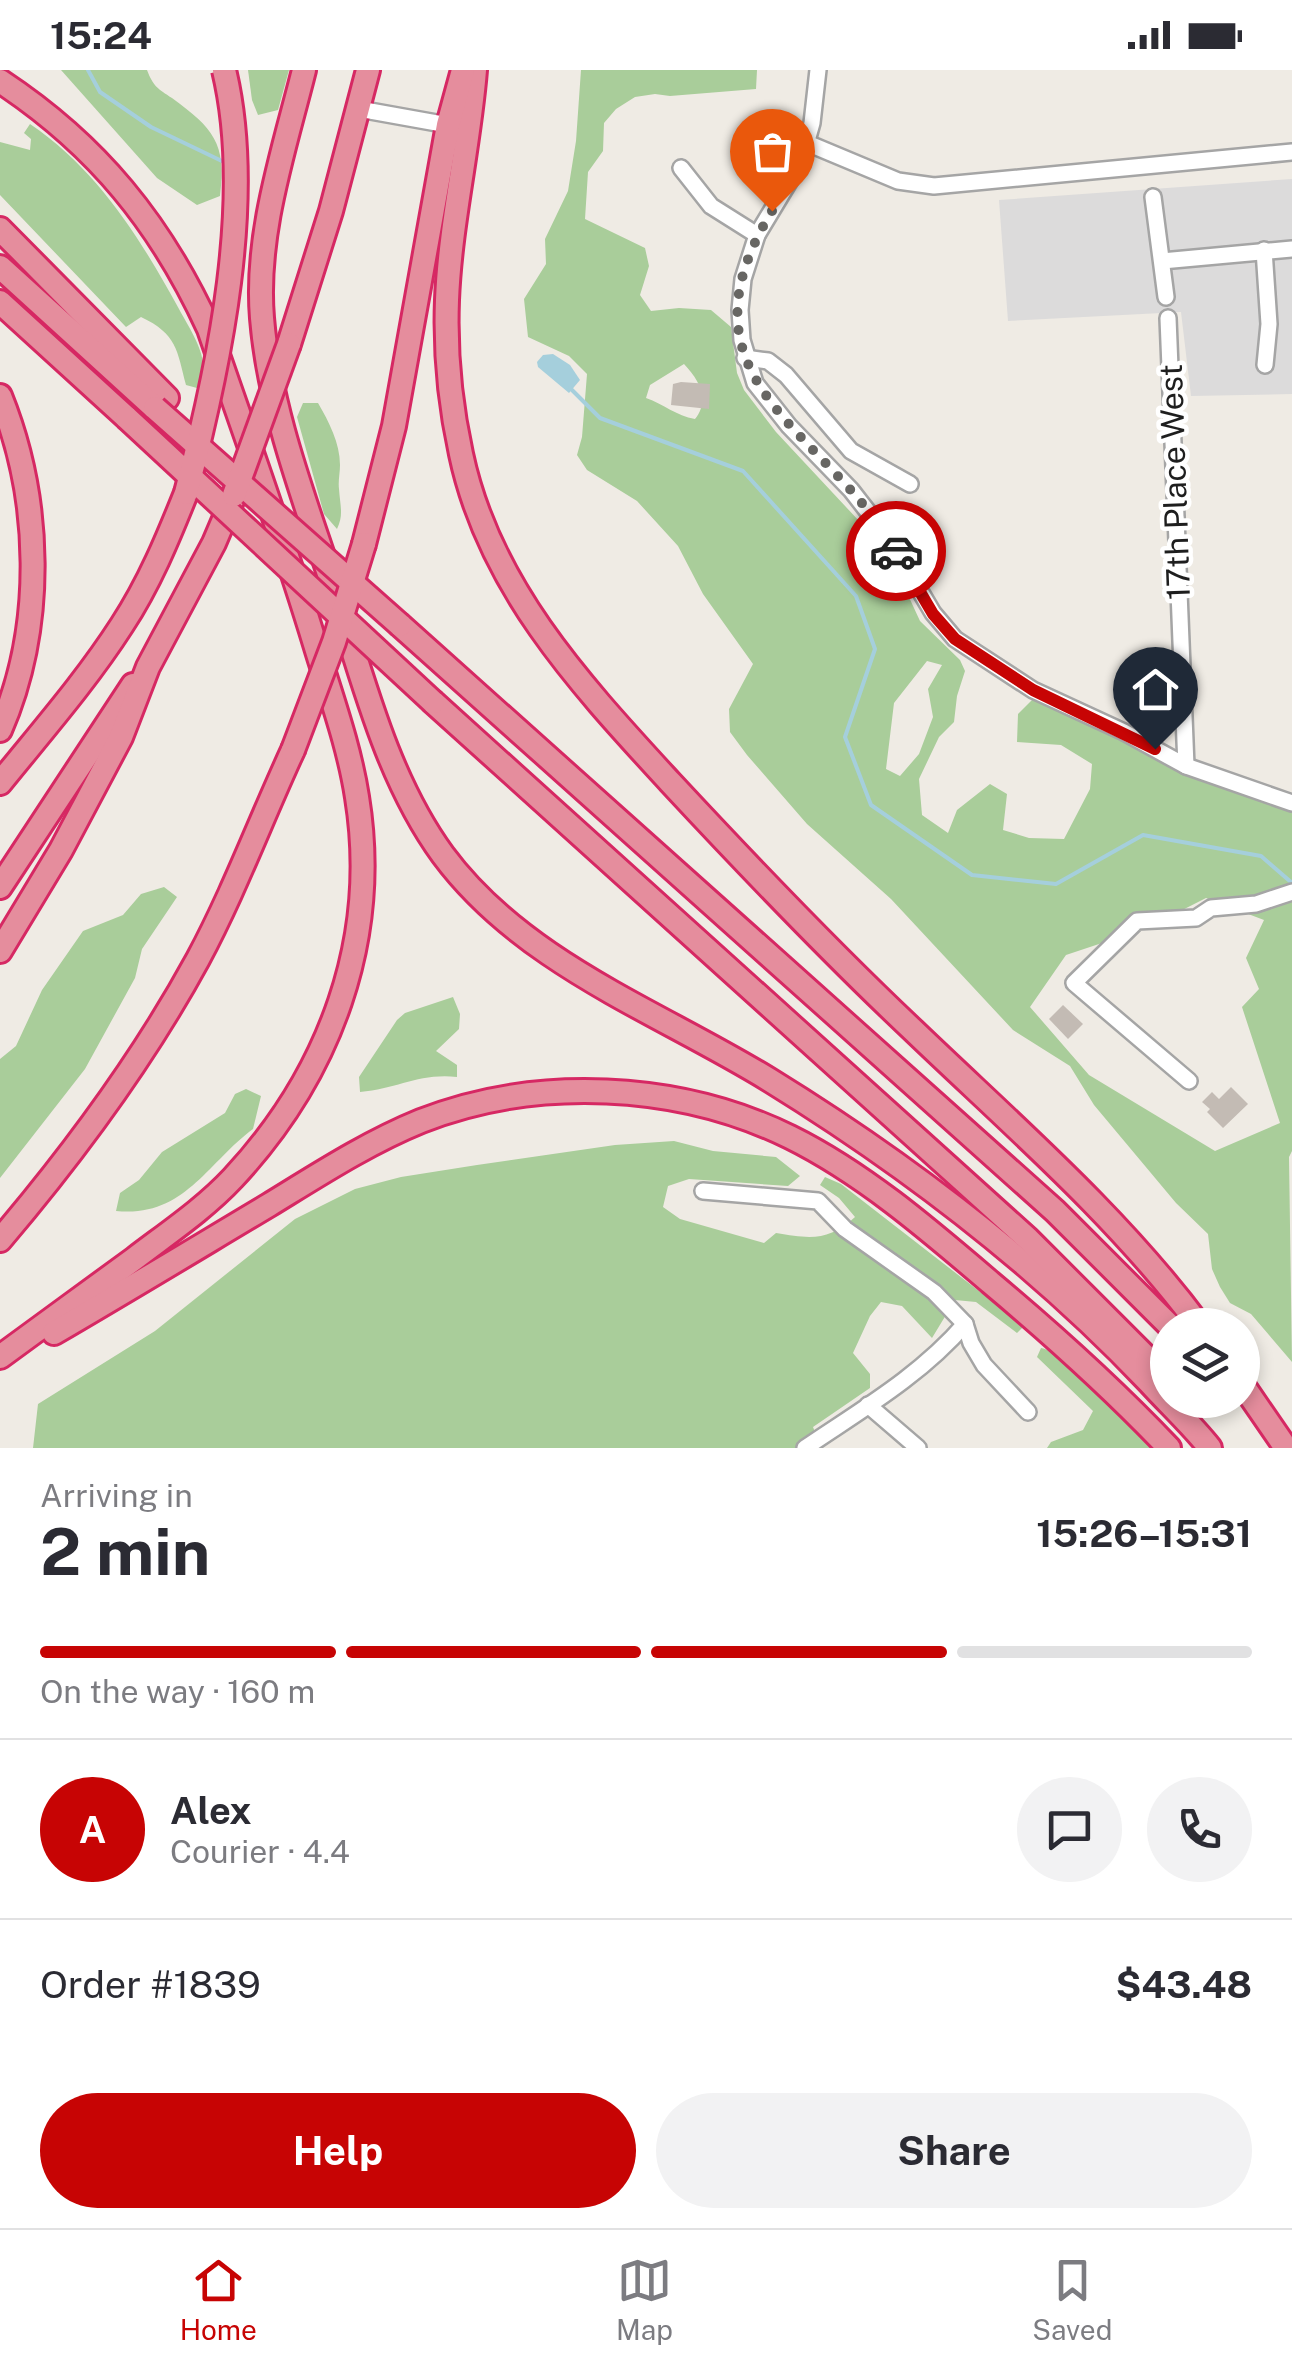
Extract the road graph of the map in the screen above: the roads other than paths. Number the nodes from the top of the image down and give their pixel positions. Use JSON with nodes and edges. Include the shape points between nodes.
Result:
{"nodes":[{"id":1,"x":224,"y":70,"type":"edge"},
{"id":2,"x":304,"y":70,"type":"edge"},
{"id":3,"x":368,"y":70,"type":"edge"},
{"id":4,"x":463,"y":70,"type":"edge"},
{"id":5,"x":475,"y":70,"type":"edge"},
{"id":6,"x":818,"y":70,"type":"edge"},
{"id":7,"x":0,"y":81,"type":"edge"},
{"id":8,"x":359,"y":109,"type":"junction"},
{"id":9,"x":448,"y":124,"type":"junction"},
{"id":10,"x":807,"y":143,"type":"junction"},
{"id":11,"x":1292,"y":152,"type":"edge"},
{"id":12,"x":681,"y":168,"type":"dead end"},
{"id":13,"x":1152,"y":197,"type":"dead end"},
{"id":14,"x":0,"y":229,"type":"edge"},
{"id":15,"x":757,"y":235,"type":"junction"},
{"id":16,"x":1292,"y":249,"type":"edge"},
{"id":17,"x":1264,"y":250,"type":"junction"},
{"id":18,"x":1162,"y":261,"type":"junction"},
{"id":19,"x":0,"y":267,"type":"edge"},
{"id":20,"x":1166,"y":296,"type":"dead end"},
{"id":21,"x":0,"y":302,"type":"edge"},
{"id":22,"x":1168,"y":318,"type":"dead end"},
{"id":23,"x":746,"y":358,"type":"junction"},
{"id":24,"x":1265,"y":365,"type":"dead end"},
{"id":25,"x":0,"y":396,"type":"edge"},
{"id":26,"x":161,"y":403,"type":"junction"},
{"id":27,"x":910,"y":484,"type":"dead end"},
{"id":28,"x":148,"y":667,"type":"junction"},
{"id":29,"x":0,"y":730,"type":"edge"},
{"id":30,"x":1186,"y":766,"type":"junction"},
{"id":31,"x":0,"y":783,"type":"edge"},
{"id":32,"x":1292,"y":803,"type":"edge"},
{"id":33,"x":0,"y":887,"type":"edge"},
{"id":34,"x":1285,"y":895,"type":"edge"},
{"id":35,"x":0,"y":950,"type":"edge"},
{"id":36,"x":1189,"y":1081,"type":"dead end"},
{"id":37,"x":703,"y":1191,"type":"dead end"},
{"id":38,"x":0,"y":1240,"type":"edge"},
{"id":39,"x":1152,"y":1308,"type":"edge"},
{"id":40,"x":1184,"y":1308,"type":"edge"},
{"id":41,"x":966,"y":1324,"type":"junction"},
{"id":42,"x":0,"y":1357,"type":"edge"},
{"id":43,"x":1150,"y":1361,"type":"edge"},
{"id":44,"x":0,"y":1366,"type":"edge"},
{"id":45,"x":868,"y":1405,"type":"junction"},
{"id":46,"x":1260,"y":1410,"type":"edge"},
{"id":47,"x":1028,"y":1412,"type":"dead end"},
{"id":48,"x":1202,"y":1418,"type":"edge"},
{"id":49,"x":1250,"y":1418,"type":"edge"},
{"id":50,"x":805,"y":1448,"type":"edge"},
{"id":51,"x":918,"y":1448,"type":"edge"},
{"id":52,"x":1168,"y":1448,"type":"edge"},
{"id":53,"x":1210,"y":1448,"type":"edge"},
{"id":54,"x":1226,"y":1448,"type":"edge"},
{"id":55,"x":1276,"y":1448,"type":"edge"},
{"id":56,"x":1286,"y":1448,"type":"edge"}],
"edges":[{"from":1,"to":31,"type":"highway","bridge":true,"via":[[234,154],[229,273],[215,372],[186,493],[122,625]]},
{"from":2,"to":53,"type":"highway","via":[[269,216],[262,288],[268,358],[290,456],[383,735],[407,796],[444,856],[498,912],[567,965],[764,1076],[981,1229],[1124,1356]]},
{"from":3,"to":8,"type":"highway"},
{"from":4,"to":9,"type":"highway"},
{"from":5,"to":40,"type":"highway","via":[[450,261],[448,364],[469,488],[512,588],[591,694],[769,888],[1078,1186]]},
{"from":6,"to":10,"type":"street"},
{"from":7,"to":42,"type":"highway","via":[[80,142],[124,188],[172,254],[209,329],[357,796],[362,898],[322,1053],[260,1148],[209,1201]]},
{"from":8,"to":9,"type":"street"},
{"from":8,"to":28,"type":"highway","bridge":true,"via":[[289,344],[234,496]]},
{"from":9,"to":38,"type":"highway","bridge":true,"via":[[394,426],[334,642],[293,750],[198,958],[122,1084]]},
{"from":10,"to":11,"type":"street","via":[[898,181],[934,186]]},
{"from":10,"to":15,"type":"street"},
{"from":12,"to":15,"type":"street","via":[[711,206]]},
{"from":13,"to":18,"type":"street"},
{"from":14,"to":26,"type":"highway"},
{"from":15,"to":23,"type":"street","via":[[741,294]]},
{"from":16,"to":17,"type":"street"},
{"from":17,"to":18,"type":"street"},
{"from":17,"to":24,"type":"street"},
{"from":18,"to":20,"type":"street"},
{"from":19,"to":26,"type":"highway"},
{"from":21,"to":43,"type":"highway","bridge":true,"via":[[1028,1239]]},
{"from":22,"to":30,"type":"street","name":"17th Place West"},
{"from":23,"to":27,"type":"street","via":[[768,361],[786,374],[850,451]]},
{"from":23,"to":30,"type":"street","via":[[789,426],[890,540],[955,639],[1033,690]]},
{"from":25,"to":29,"type":"highway","via":[[22,466],[33,546],[26,633]]},
{"from":26,"to":39,"type":"highway","bridge":true,"via":[[400,626],[1041,1199]]},
{"from":28,"to":33,"type":"highway"},
{"from":28,"to":35,"type":"highway","via":[[87,803]]},
{"from":30,"to":32,"type":"street"},
{"from":34,"to":36,"type":"street","via":[[1211,908],[1196,918],[1137,922],[1074,983]]},
{"from":37,"to":41,"type":"street","via":[[818,1200]]},
{"from":41,"to":45,"type":"street","via":[[941,1352]]},
{"from":41,"to":47,"type":"street","via":[[977,1354]]},
{"from":44,"to":52,"type":"highway","via":[[411,1126],[506,1098],[616,1092],[717,1110],[789,1136],[832,1162],[984,1276]]},
{"from":45,"to":50,"type":"street"},
{"from":45,"to":51,"type":"street"},
{"from":46,"to":56,"type":"highway"},
{"from":48,"to":54,"type":"highway"},
{"from":49,"to":55,"type":"highway"}]}
